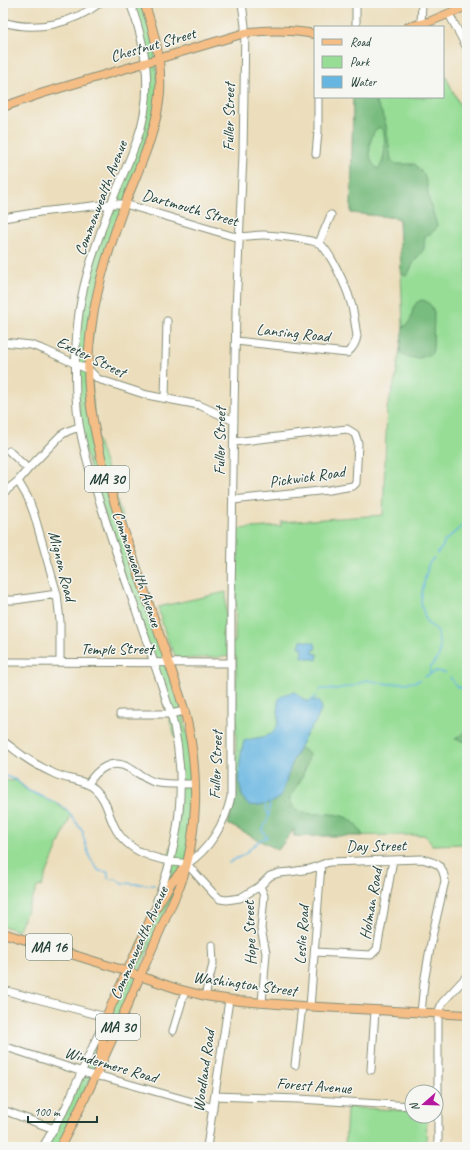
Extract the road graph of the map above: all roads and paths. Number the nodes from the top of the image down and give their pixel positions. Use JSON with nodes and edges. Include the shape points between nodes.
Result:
{"nodes":[{"id":1,"x":100,"y":3,"type":"edge"},
{"id":2,"x":130,"y":3,"type":"edge"},
{"id":3,"x":144,"y":3,"type":"edge"},
{"id":4,"x":242,"y":3,"type":"edge"},
{"id":5,"x":356,"y":3,"type":"edge"},
{"id":6,"x":422,"y":3,"type":"edge"},
{"id":7,"x":467,"y":6,"type":"edge"},
{"id":8,"x":449,"y":14,"type":"junction"},
{"id":9,"x":3,"y":22,"type":"edge"},
{"id":10,"x":421,"y":24,"type":"junction"},
{"id":11,"x":356,"y":26,"type":"edge"},
{"id":12,"x":412,"y":26,"type":"edge"},
{"id":13,"x":245,"y":33,"type":"junction"},
{"id":14,"x":314,"y":34,"type":"edge"},
{"id":15,"x":467,"y":48,"type":"edge"},
{"id":16,"x":159,"y":58,"type":"junction"},
{"id":17,"x":146,"y":62,"type":"junction"},
{"id":18,"x":318,"y":98,"type":"edge"},
{"id":19,"x":3,"y":107,"type":"edge"},
{"id":20,"x":316,"y":154,"type":"dead end"},
{"id":21,"x":110,"y":204,"type":"junction"},
{"id":22,"x":125,"y":204,"type":"junction"},
{"id":23,"x":331,"y":215,"type":"dead end"},
{"id":24,"x":3,"y":218,"type":"edge"},
{"id":25,"x":239,"y":237,"type":"junction"},
{"id":26,"x":319,"y":243,"type":"junction"},
{"id":27,"x":167,"y":321,"type":"dead end"},
{"id":28,"x":236,"y":341,"type":"junction"},
{"id":29,"x":3,"y":342,"type":"edge"},
{"id":30,"x":75,"y":364,"type":"junction"},
{"id":31,"x":88,"y":370,"type":"junction"},
{"id":32,"x":164,"y":398,"type":"junction"},
{"id":33,"x":234,"y":421,"type":"junction"},
{"id":34,"x":79,"y":427,"type":"junction"},
{"id":35,"x":234,"y":442,"type":"junction"},
{"id":36,"x":8,"y":451,"type":"dead end"},
{"id":37,"x":28,"y":469,"type":"junction"},
{"id":38,"x":18,"y":480,"type":"junction"},
{"id":39,"x":3,"y":493,"type":"edge"},
{"id":40,"x":233,"y":500,"type":"junction"},
{"id":41,"x":57,"y":594,"type":"junction"},
{"id":42,"x":3,"y":600,"type":"edge"},
{"id":43,"x":3,"y":662,"type":"edge"},
{"id":44,"x":60,"y":662,"type":"junction"},
{"id":45,"x":154,"y":663,"type":"junction"},
{"id":46,"x":169,"y":663,"type":"junction"},
{"id":47,"x":231,"y":663,"type":"junction"},
{"id":48,"x":185,"y":711,"type":"junction"},
{"id":49,"x":120,"y":714,"type":"dead end"},
{"id":50,"x":170,"y":714,"type":"junction"},
{"id":51,"x":3,"y":741,"type":"edge"},
{"id":52,"x":88,"y":784,"type":"junction"},
{"id":53,"x":181,"y":784,"type":"junction"},
{"id":54,"x":195,"y":784,"type":"junction"},
{"id":55,"x":393,"y":860,"type":"junction"},
{"id":56,"x":171,"y":862,"type":"junction"},
{"id":57,"x":187,"y":864,"type":"junction"},
{"id":58,"x":321,"y":865,"type":"junction"},
{"id":59,"x":260,"y":886,"type":"junction"},
{"id":60,"x":153,"y":913,"type":"junction"},
{"id":61,"x":3,"y":933,"type":"edge"},
{"id":62,"x":212,"y":945,"type":"dead end"},
{"id":63,"x":315,"y":952,"type":"junction"},
{"id":64,"x":126,"y":972,"type":"junction"},
{"id":65,"x":140,"y":976,"type":"junction"},
{"id":66,"x":467,"y":976,"type":"edge"},
{"id":67,"x":3,"y":990,"type":"edge"},
{"id":68,"x":185,"y":991,"type":"junction"},
{"id":69,"x":206,"y":996,"type":"junction"},
{"id":70,"x":229,"y":1000,"type":"junction"},
{"id":71,"x":262,"y":1003,"type":"junction"},
{"id":72,"x":302,"y":1006,"type":"junction"},
{"id":73,"x":310,"y":1007,"type":"junction"},
{"id":74,"x":375,"y":1011,"type":"junction"},
{"id":75,"x":421,"y":1013,"type":"junction"},
{"id":76,"x":438,"y":1013,"type":"junction"},
{"id":77,"x":467,"y":1015,"type":"edge"},
{"id":78,"x":106,"y":1017,"type":"junction"},
{"id":79,"x":102,"y":1028,"type":"junction"},
{"id":80,"x":173,"y":1031,"type":"dead end"},
{"id":81,"x":3,"y":1046,"type":"edge"},
{"id":82,"x":295,"y":1066,"type":"dead end"},
{"id":83,"x":370,"y":1070,"type":"dead end"},
{"id":84,"x":82,"y":1072,"type":"junction"},
{"id":85,"x":95,"y":1076,"type":"junction"},
{"id":86,"x":437,"y":1084,"type":"edge"},
{"id":87,"x":215,"y":1096,"type":"junction"},
{"id":88,"x":404,"y":1105,"type":"edge"},
{"id":89,"x":213,"y":1109,"type":"junction"},
{"id":90,"x":3,"y":1110,"type":"edge"},
{"id":91,"x":437,"y":1124,"type":"edge"},
{"id":92,"x":54,"y":1129,"type":"junction"},
{"id":93,"x":43,"y":1147,"type":"edge"},
{"id":94,"x":60,"y":1147,"type":"edge"},
{"id":95,"x":207,"y":1147,"type":"edge"},
{"id":96,"x":438,"y":1147,"type":"edge"}],
"edges":[{"from":1,"to":9,"type":"street","via":[[75,18],[47,26],[13,25]]},
{"from":2,"to":17,"type":"street","name":"Commonwealth Avenue","via":[[141,34]]},
{"from":3,"to":16,"type":"main road","name":"Commonwealth Avenue","number":"MA 30"},
{"from":4,"to":13,"type":"street","name":"Fuller Street"},
{"from":5,"to":11,"type":"street"},
{"from":6,"to":10,"type":"street"},
{"from":7,"to":8,"type":"main road"},
{"from":8,"to":10,"type":"main road"},
{"from":8,"to":15,"type":"street"},
{"from":10,"to":12,"type":"main road"},
{"from":13,"to":14,"type":"main road","name":"Chestnut Street","via":[[282,30]]},
{"from":13,"to":16,"type":"main road","name":"Chestnut Street"},
{"from":13,"to":25,"type":"street","name":"Fuller Street"},
{"from":16,"to":17,"type":"main road","name":"Chestnut Street"},
{"from":16,"to":22,"type":"main road","name":"Commonwealth Avenue","number":"MA 30","via":[[157,119]]},
{"from":17,"to":19,"type":"main road","name":"Chestnut Street"},
{"from":17,"to":21,"type":"street","name":"Commonwealth Avenue","via":[[143,120]]},
{"from":18,"to":20,"type":"street"},
{"from":21,"to":22,"type":"street","name":"Dartmouth Street"},
{"from":21,"to":24,"type":"street","name":"Dartmouth Street"},
{"from":21,"to":30,"type":"street","name":"Commonwealth Avenue","via":[[82,299]]},
{"from":22,"to":25,"type":"street","name":"Dartmouth Street"},
{"from":22,"to":31,"type":"main road","name":"Commonwealth Avenue","number":"MA 30","via":[[94,309]]},
{"from":23,"to":26,"type":"street"},
{"from":25,"to":26,"type":"street","name":"Dartmouth Street","via":[[263,235]]},
{"from":25,"to":28,"type":"street","name":"Fuller Street"},
{"from":26,"to":28,"type":"street","name":"Lansing Road","via":[[332,260],[350,300],[357,336],[353,346],[347,353]]},
{"from":27,"to":32,"type":"street"},
{"from":28,"to":33,"type":"street","name":"Fuller Street"},
{"from":29,"to":30,"type":"street","name":"Exeter Street","via":[[31,345]]},
{"from":30,"to":31,"type":"street","name":"Exeter Street"},
{"from":30,"to":34,"type":"street","name":"Commonwealth Avenue"},
{"from":31,"to":32,"type":"street","name":"Exeter Street","via":[[98,379],[135,392]]},
{"from":31,"to":46,"type":"main road","name":"Commonwealth Avenue","number":"MA 30","via":[[92,415],[102,460],[114,503]]},
{"from":32,"to":33,"type":"street","name":"Exeter Street","via":[[199,405]]},
{"from":33,"to":35,"type":"street","name":"Fuller Street"},
{"from":34,"to":37,"type":"street","via":[[61,435]]},
{"from":34,"to":45,"type":"street","name":"Commonwealth Avenue","via":[[88,467]]},
{"from":35,"to":40,"type":"street","name":"Fuller Street"},
{"from":35,"to":40,"type":"street","name":"Pickwick Road","via":[[347,429],[355,434],[358,443],[356,483],[353,486]]},
{"from":36,"to":37,"type":"street"},
{"from":37,"to":38,"type":"street"},
{"from":38,"to":39,"type":"street"},
{"from":38,"to":41,"type":"street","name":"Mignon Road","via":[[34,514]]},
{"from":40,"to":47,"type":"street","name":"Fuller Street"},
{"from":41,"to":42,"type":"street"},
{"from":41,"to":44,"type":"street","name":"Mignon Road"},
{"from":43,"to":44,"type":"street","name":"Temple Street"},
{"from":44,"to":45,"type":"street","name":"Temple Street"},
{"from":45,"to":46,"type":"street","name":"Temple Street"},
{"from":45,"to":50,"type":"street","name":"Commonwealth Avenue"},
{"from":46,"to":47,"type":"street","name":"Temple Street"},
{"from":46,"to":48,"type":"main road","name":"Commonwealth Avenue","number":"MA 30"},
{"from":47,"to":57,"type":"street","name":"Fuller Street","via":[[231,785],[228,808],[214,837],[197,857]]},
{"from":48,"to":50,"type":"street"},
{"from":48,"to":54,"type":"main road","name":"Commonwealth Avenue","number":"MA 30"},
{"from":49,"to":50,"type":"street"},
{"from":50,"to":53,"type":"street","name":"Commonwealth Avenue"},
{"from":51,"to":52,"type":"street","via":[[56,775]]},
{"from":52,"to":53,"type":"street","via":[[94,774],[103,767],[109,764],[123,764],[156,782]]},
{"from":52,"to":56,"type":"street","via":[[105,802],[117,830],[128,845],[150,857]]},
{"from":53,"to":54,"type":"street"},
{"from":53,"to":56,"type":"street","name":"Commonwealth Avenue","via":[[179,824]]},
{"from":54,"to":57,"type":"main road","name":"Commonwealth Avenue","number":"MA 30","via":[[194,816]]},
{"from":55,"to":58,"type":"street","name":"Day Street","via":[[336,861]]},
{"from":55,"to":63,"type":"street","name":"Holman Road","via":[[375,952],[371,955]]},
{"from":55,"to":75,"type":"street","name":"Day Street","via":[[422,859],[440,866],[444,873],[445,881],[432,937]]},
{"from":56,"to":57,"type":"street"},
{"from":56,"to":60,"type":"street","name":"Commonwealth Avenue"},
{"from":57,"to":59,"type":"street","name":"Day Street","via":[[220,899],[240,898]]},
{"from":57,"to":60,"type":"main road","name":"Commonwealth Avenue","number":"MA 30","via":[[171,883]]},
{"from":57,"to":65,"type":"main road","name":"Commonwealth Avenue","number":"MA 30","via":[[180,886]]},
{"from":58,"to":59,"type":"street","name":"Day Street","via":[[270,876]]},
{"from":58,"to":63,"type":"street","name":"Leslie Road"},
{"from":59,"to":71,"type":"street","name":"Hope Street","via":[[264,896],[261,929],[266,953]]},
{"from":60,"to":64,"type":"main road","name":"Commonwealth Avenue","number":"MA 30"},
{"from":61,"to":64,"type":"main road","name":"Washington Street","number":"MA 16"},
{"from":62,"to":69,"type":"street","via":[[214,959]]},
{"from":63,"to":73,"type":"street","name":"Leslie Road"},
{"from":64,"to":65,"type":"main road","name":"Washington Street","number":"MA 16"},
{"from":64,"to":78,"type":"main road","name":"Commonwealth Avenue","number":"MA 30"},
{"from":65,"to":68,"type":"main road","name":"Washington Street","number":"MA 16"},
{"from":65,"to":85,"type":"main road","name":"Commonwealth Avenue","number":"MA 30"},
{"from":66,"to":76,"type":"street","via":[[442,1003]]},
{"from":67,"to":78,"type":"street"},
{"from":68,"to":69,"type":"main road","name":"Washington Street","number":"MA 16"},
{"from":68,"to":80,"type":"street"},
{"from":69,"to":70,"type":"main road","name":"Washington Street","number":"MA 16"},
{"from":70,"to":71,"type":"main road","name":"Washington Street","number":"MA 16"},
{"from":70,"to":87,"type":"street","name":"Woodland Road"},
{"from":71,"to":72,"type":"main road","name":"Washington Street","number":"MA 16"},
{"from":72,"to":73,"type":"main road","name":"Washington Street","number":"MA 16"},
{"from":72,"to":82,"type":"street"},
{"from":73,"to":74,"type":"main road","name":"Washington Street","number":"MA 16"},
{"from":74,"to":75,"type":"main road","name":"Washington Street","number":"MA 16"},
{"from":74,"to":83,"type":"street"},
{"from":75,"to":76,"type":"main road","name":"Washington Street","number":"MA 16"},
{"from":76,"to":77,"type":"main road","name":"Washington Street","number":"MA 16"},
{"from":76,"to":86,"type":"street"},
{"from":78,"to":79,"type":"main road","name":"Commonwealth Avenue","number":"MA 30"},
{"from":79,"to":84,"type":"street","name":"Commonwealth Avenue"},
{"from":79,"to":85,"type":"main road","name":"Commonwealth Avenue","number":"MA 30","via":[[102,1049]]},
{"from":81,"to":84,"type":"street","name":"Windermere Road"},
{"from":84,"to":85,"type":"street","name":"Windermere Road"},
{"from":84,"to":92,"type":"street","name":"Commonwealth Avenue"},
{"from":85,"to":89,"type":"street","name":"Windermere Road"},
{"from":85,"to":94,"type":"main road","name":"Commonwealth Avenue","number":"MA 30"},
{"from":87,"to":88,"type":"street","name":"Forest Avenue"},
{"from":87,"to":89,"type":"street","name":"Woodland Road"},
{"from":89,"to":95,"type":"street","name":"Woodland Road"},
{"from":90,"to":92,"type":"street"},
{"from":91,"to":96,"type":"street"},
{"from":92,"to":93,"type":"street","name":"Commonwealth Avenue"}]}
